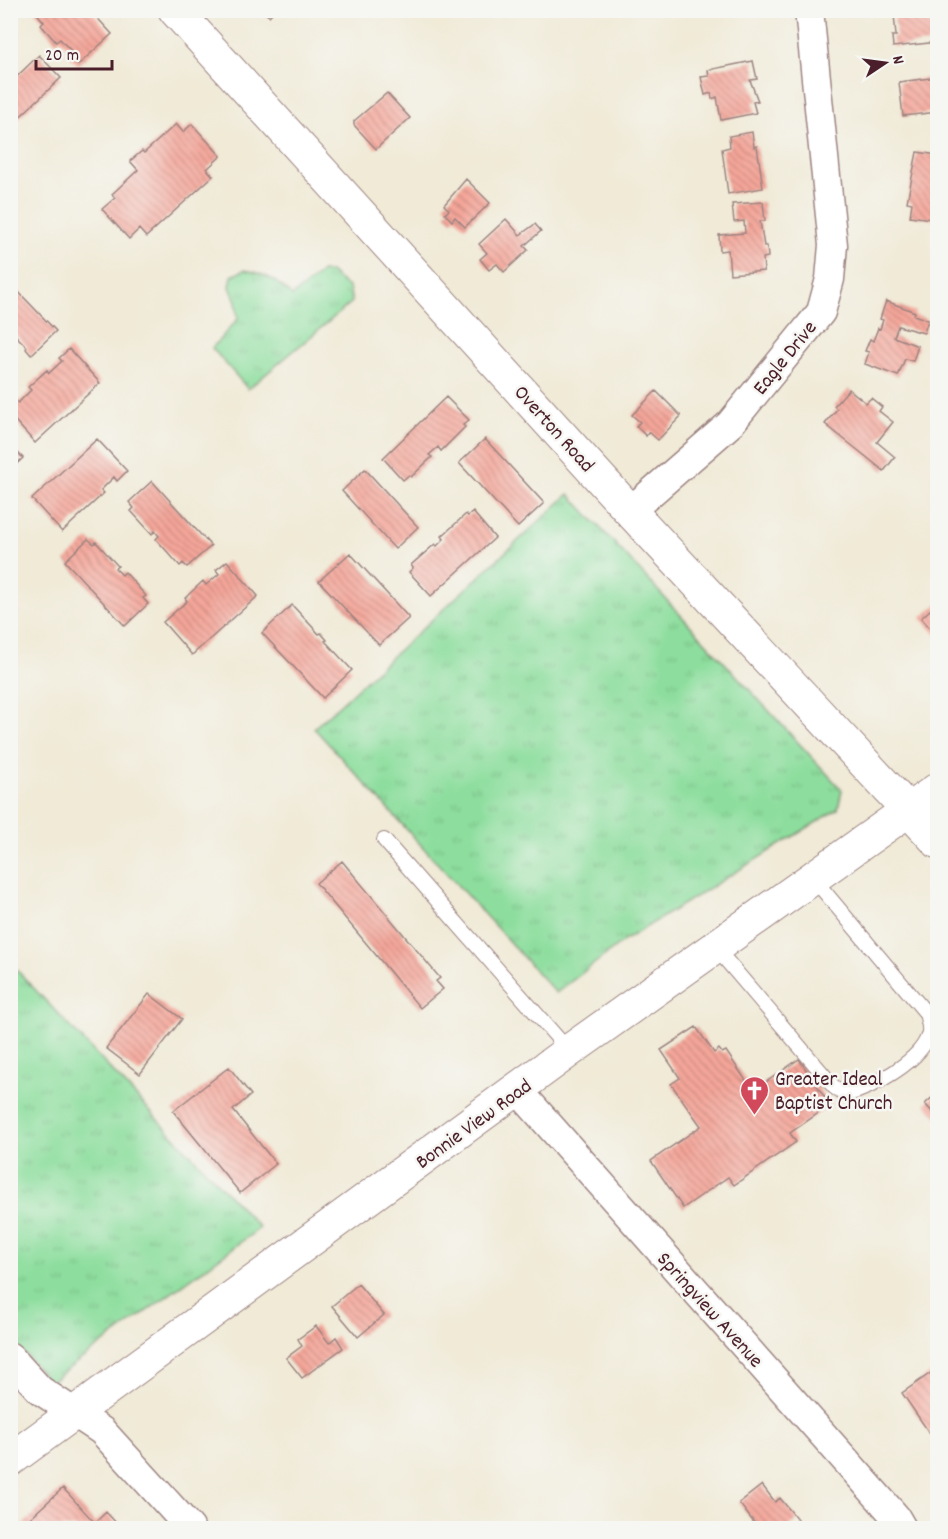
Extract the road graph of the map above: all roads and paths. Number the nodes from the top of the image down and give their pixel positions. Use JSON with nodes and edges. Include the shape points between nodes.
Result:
{"nodes":[{"id":1,"x":175,"y":10,"type":"edge"},
{"id":2,"x":809,"y":10,"type":"edge"},
{"id":3,"x":630,"y":511,"type":"junction"},
{"id":4,"x":938,"y":789,"type":"edge"},
{"id":5,"x":908,"y":811,"type":"junction"},
{"id":6,"x":384,"y":840,"type":"dead end"},
{"id":7,"x":938,"y":842,"type":"edge"},
{"id":8,"x":813,"y":878,"type":"junction"},
{"id":9,"x":715,"y":947,"type":"junction"},
{"id":10,"x":569,"y":1051,"type":"junction"},
{"id":11,"x":518,"y":1090,"type":"junction"},
{"id":12,"x":10,"y":1357,"type":"edge"},
{"id":13,"x":75,"y":1413,"type":"junction"},
{"id":14,"x":10,"y":1460,"type":"edge"},
{"id":15,"x":190,"y":1528,"type":"edge"},
{"id":16,"x":902,"y":1528,"type":"edge"}],
"edges":[{"from":1,"to":3,"type":"street","name":"Overton Road"},
{"from":2,"to":3,"type":"street","name":"Eagle Drive","via":[[833,245],[830,279],[821,312],[730,424]]},
{"from":3,"to":5,"type":"street","name":"Overton Road"},
{"from":4,"to":5,"type":"street","name":"Bonnie View Road"},
{"from":5,"to":7,"type":"street","name":"Overton Road"},
{"from":5,"to":8,"type":"street","name":"Bonnie View Road"},
{"from":6,"to":10,"type":"lane"},
{"from":8,"to":9,"type":"street","name":"Bonnie View Road"},
{"from":8,"to":9,"type":"lane","via":[[926,1013],[929,1031],[919,1051],[902,1066],[862,1091],[845,1095]]},
{"from":9,"to":10,"type":"street","name":"Bonnie View Road"},
{"from":10,"to":11,"type":"street","name":"Bonnie View Road"},
{"from":11,"to":13,"type":"street","name":"Bonnie View Road"},
{"from":11,"to":16,"type":"street","name":"Springview Avenue"},
{"from":12,"to":13,"type":"street","via":[[40,1390]]},
{"from":13,"to":14,"type":"street","name":"Bonnie View Road"},
{"from":13,"to":15,"type":"street","via":[[102,1431]]}]}
